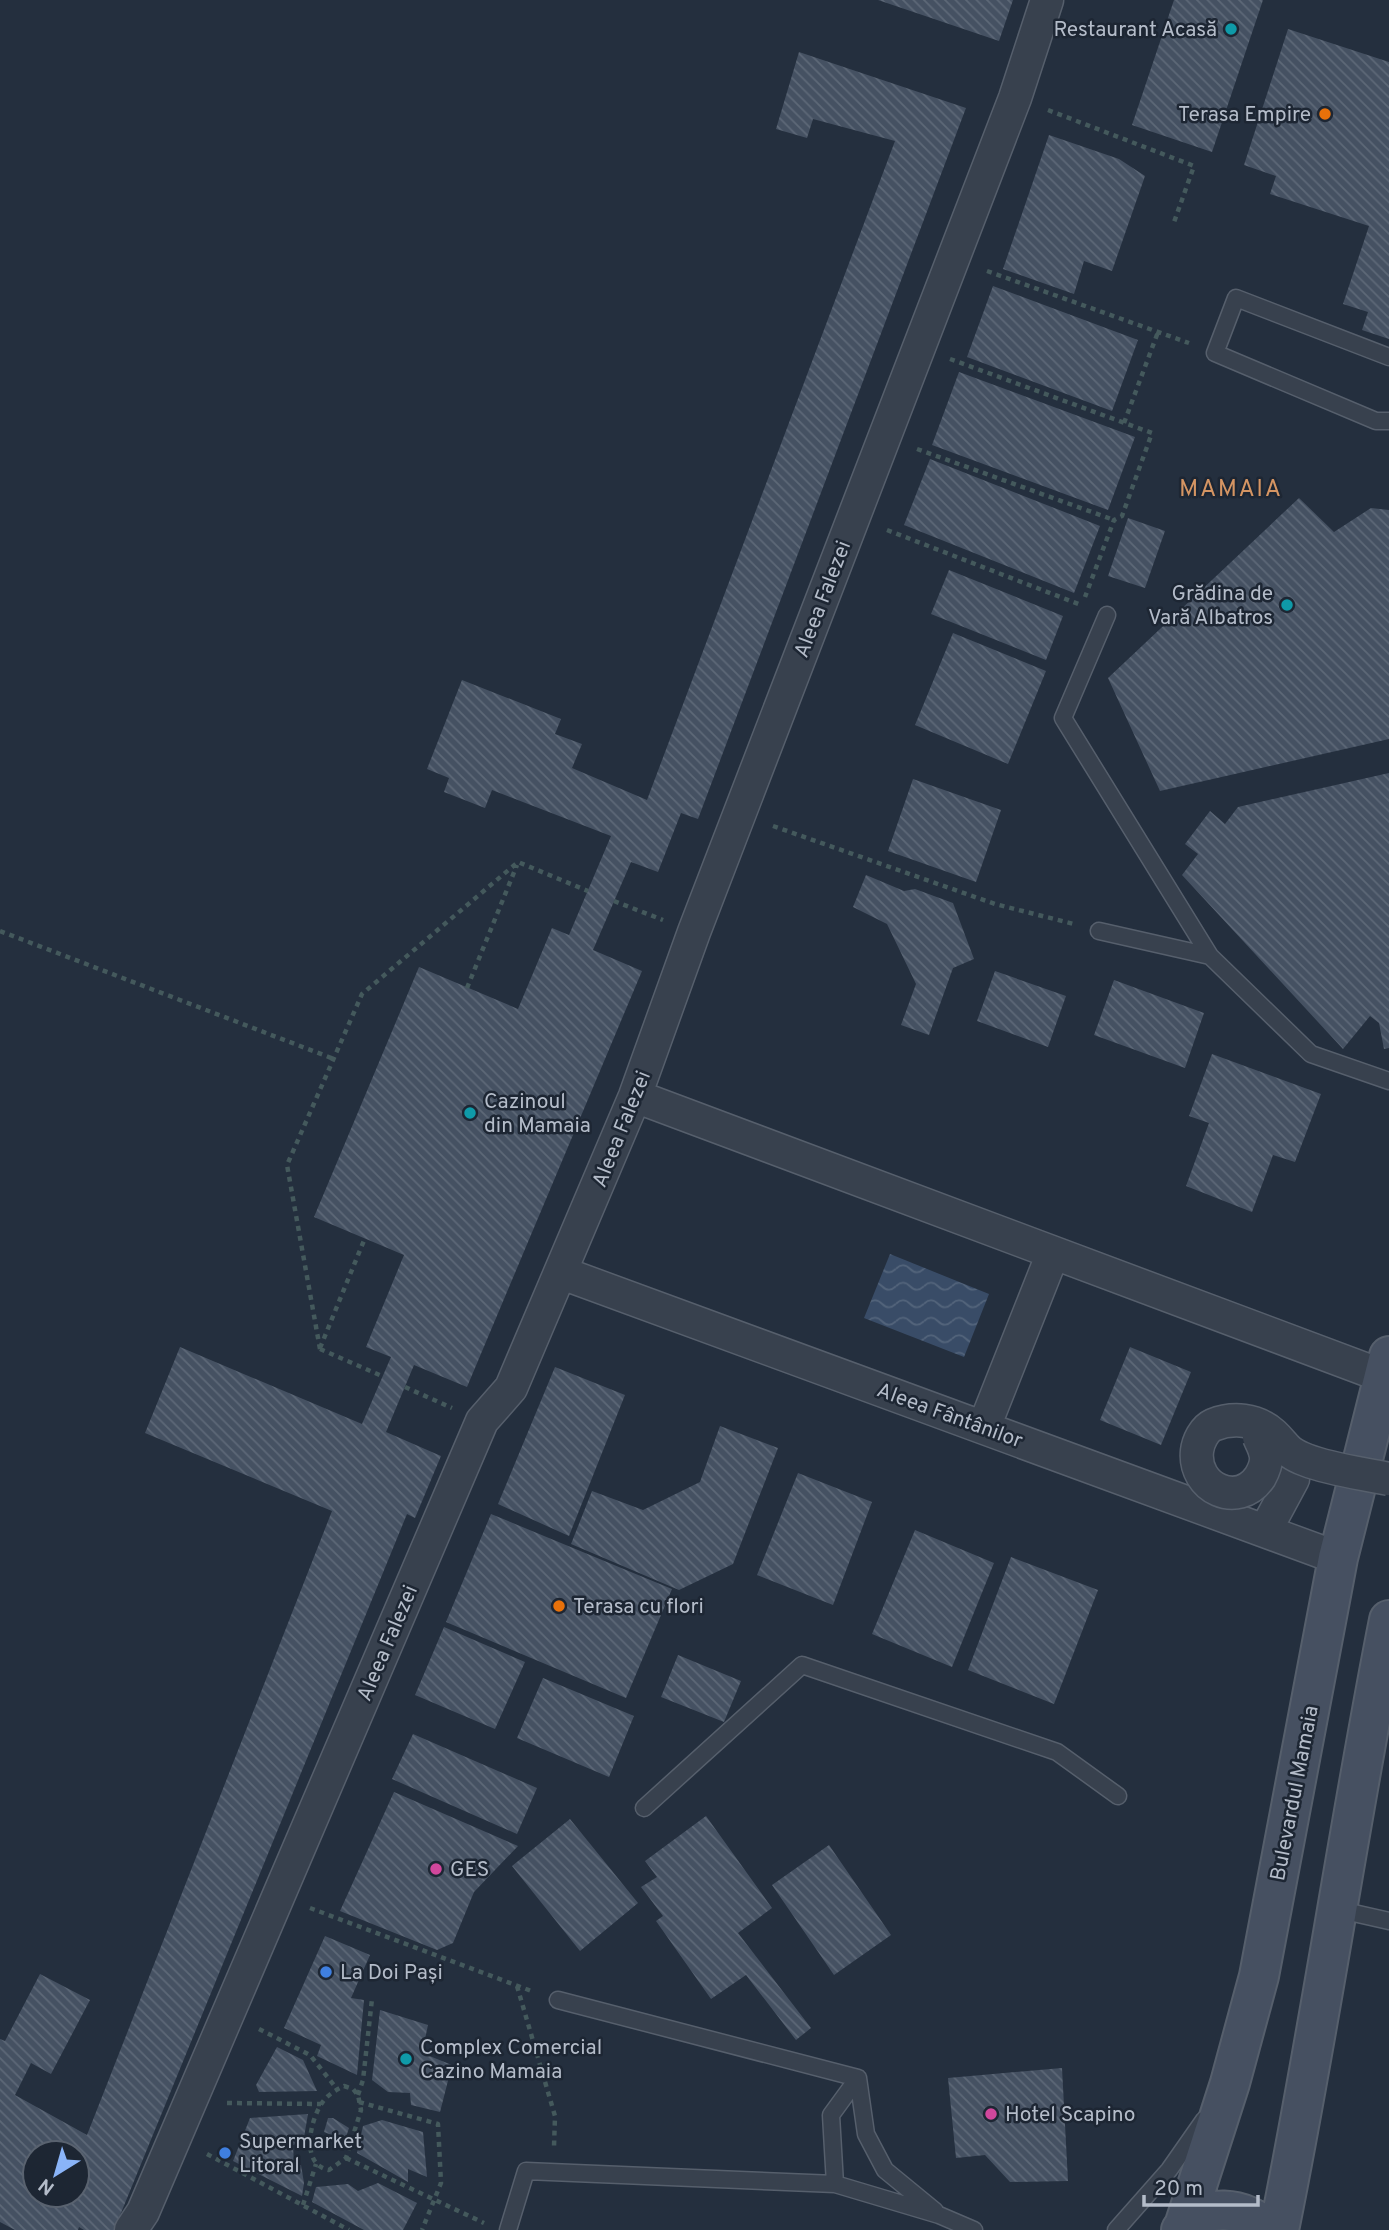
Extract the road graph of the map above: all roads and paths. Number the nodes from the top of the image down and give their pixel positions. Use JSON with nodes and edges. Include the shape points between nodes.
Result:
{"nodes":[{"id":1,"x":1047,"y":0,"type":"edge"},
{"id":2,"x":1015,"y":98,"type":"junction"},
{"id":3,"x":1173,"y":225,"type":"dead end"},
{"id":4,"x":953,"y":259,"type":"junction"},
{"id":5,"x":1158,"y":332,"type":"junction"},
{"id":6,"x":919,"y":348,"type":"junction"},
{"id":7,"x":1215,"y":353,"type":"junction"},
{"id":8,"x":1389,"y":357,"type":"edge"},
{"id":9,"x":1389,"y":421,"type":"edge"},
{"id":10,"x":1124,"y":423,"type":"junction"},
{"id":11,"x":884,"y":437,"type":"junction"},
{"id":12,"x":853,"y":517,"type":"junction"},
{"id":13,"x":1114,"y":520,"type":"junction"},
{"id":14,"x":1107,"y":615,"type":"dead end"},
{"id":15,"x":739,"y":814,"type":"junction"},
{"id":16,"x":518,"y":862,"type":"junction"},
{"id":17,"x":588,"y":891,"type":"dead end"},
{"id":18,"x":614,"y":901,"type":"dead end"},
{"id":19,"x":1099,"y":930,"type":"joint"},
{"id":20,"x":0,"y":931,"type":"edge"},
{"id":21,"x":694,"y":932,"type":"junction"},
{"id":22,"x":1210,"y":956,"type":"junction"},
{"id":23,"x":467,"y":988,"type":"dead end"},
{"id":24,"x":334,"y":1059,"type":"junction"},
{"id":25,"x":1389,"y":1081,"type":"edge"},
{"id":26,"x":635,"y":1096,"type":"junction"},
{"id":27,"x":365,"y":1238,"type":"dead end"},
{"id":28,"x":1053,"y":1253,"type":"junction"},
{"id":29,"x":562,"y":1273,"type":"junction"},
{"id":30,"x":320,"y":1349,"type":"junction"},
{"id":31,"x":1386,"y":1366,"type":"edge"},
{"id":32,"x":382,"y":1376,"type":"dead end"},
{"id":33,"x":405,"y":1387,"type":"dead end"},
{"id":34,"x":482,"y":1421,"type":"junction"},
{"id":35,"x":984,"y":1427,"type":"junction"},
{"id":36,"x":1389,"y":1479,"type":"edge"},
{"id":37,"x":1265,"y":1531,"type":"junction"},
{"id":38,"x":1338,"y":1558,"type":"junction"},
{"id":39,"x":1389,"y":1620,"type":"edge"},
{"id":40,"x":1118,"y":1796,"type":"dead end"},
{"id":41,"x":644,"y":1808,"type":"dead end"},
{"id":42,"x":278,"y":1896,"type":"junction"},
{"id":43,"x":1336,"y":1909,"type":"junction"},
{"id":44,"x":1389,"y":1921,"type":"edge"},
{"id":45,"x":517,"y":1986,"type":"junction"},
{"id":46,"x":372,"y":1999,"type":"dead end"},
{"id":47,"x":558,"y":2000,"type":"joint"},
{"id":48,"x":229,"y":2013,"type":"junction"},
{"id":49,"x":858,"y":2078,"type":"junction"},
{"id":50,"x":1230,"y":2083,"type":"junction"},
{"id":51,"x":337,"y":2089,"type":"junction"},
{"id":52,"x":358,"y":2095,"type":"junction"},
{"id":53,"x":190,"y":2102,"type":"junction"},
{"id":54,"x":359,"y":2102,"type":"junction"},
{"id":55,"x":321,"y":2104,"type":"junction"},
{"id":56,"x":175,"y":2137,"type":"junction"},
{"id":57,"x":346,"y":2158,"type":"junction"},
{"id":58,"x":316,"y":2164,"type":"junction"},
{"id":59,"x":554,"y":2172,"type":"junction"},
{"id":60,"x":835,"y":2184,"type":"junction"},
{"id":61,"x":435,"y":2201,"type":"junction"},
{"id":62,"x":303,"y":2206,"type":"junction"},
{"id":63,"x":939,"y":2215,"type":"junction"},
{"id":64,"x":486,"y":2224,"type":"dead end"},
{"id":65,"x":1176,"y":2229,"type":"edge"},
{"id":66,"x":131,"y":2230,"type":"edge"},
{"id":67,"x":349,"y":2230,"type":"edge"},
{"id":68,"x":422,"y":2230,"type":"edge"},
{"id":69,"x":508,"y":2230,"type":"edge"},
{"id":70,"x":974,"y":2230,"type":"edge"},
{"id":71,"x":1116,"y":2230,"type":"edge"},
{"id":72,"x":1268,"y":2230,"type":"edge"},
{"id":73,"x":1279,"y":2230,"type":"edge"}],
"edges":[{"from":1,"to":2,"type":"street","name":"Aleea Falezei"},
{"from":2,"to":3,"type":"path","via":[[1194,166]]},
{"from":2,"to":4,"type":"street","name":"Aleea Falezei"},
{"from":4,"to":5,"type":"path"},
{"from":4,"to":6,"type":"street","name":"Aleea Falezei"},
{"from":5,"to":7,"type":"path"},
{"from":5,"to":10,"type":"path"},
{"from":6,"to":10,"type":"path"},
{"from":6,"to":11,"type":"street","name":"Aleea Falezei"},
{"from":7,"to":8,"type":"lane","via":[[1237,298]]},
{"from":7,"to":9,"type":"lane","via":[[1376,421]]},
{"from":10,"to":13,"type":"path","via":[[1152,433],[1122,516]]},
{"from":11,"to":12,"type":"street","name":"Aleea Falezei"},
{"from":11,"to":13,"type":"path"},
{"from":12,"to":13,"type":"path","via":[[1082,605]]},
{"from":12,"to":15,"type":"street","name":"Aleea Falezei"},
{"from":14,"to":22,"type":"lane","via":[[1063,718]]},
{"from":15,"to":19,"type":"path","via":[[995,904]]},
{"from":15,"to":21,"type":"street","name":"Aleea Falezei"},
{"from":16,"to":17,"type":"path"},
{"from":16,"to":23,"type":"path"},
{"from":16,"to":24,"type":"path","via":[[362,994]]},
{"from":18,"to":21,"type":"path"},
{"from":19,"to":22,"type":"lane"},
{"from":20,"to":24,"type":"path"},
{"from":21,"to":26,"type":"street","name":"Aleea Falezei"},
{"from":22,"to":25,"type":"lane","via":[[1311,1054]]},
{"from":24,"to":30,"type":"path","via":[[287,1165]]},
{"from":26,"to":28,"type":"street"},
{"from":26,"to":29,"type":"street","name":"Aleea Falezei"},
{"from":27,"to":30,"type":"path"},
{"from":28,"to":31,"type":"street"},
{"from":28,"to":35,"type":"street"},
{"from":29,"to":34,"type":"street","name":"Aleea Falezei","via":[[511,1388]]},
{"from":29,"to":35,"type":"street","name":"Aleea Fântânilor"},
{"from":30,"to":32,"type":"path"},
{"from":31,"to":38,"type":"main road","name":"Bulevardul Mamaia"},
{"from":33,"to":34,"type":"path"},
{"from":34,"to":42,"type":"street","name":"Aleea Falezei"},
{"from":35,"to":37,"type":"street","name":"Aleea Fântânilor"},
{"from":36,"to":37,"type":"street","bridge":true,"via":[[1302,1458],[1255,1423],[1233,1419],[1210,1427],[1198,1443],[1196,1463],[1205,1481],[1221,1491],[1240,1492],[1253,1486],[1265,1469],[1266,1454],[1259,1434],[1283,1457],[1293,1479]]},
{"from":37,"to":38,"type":"street","name":"Aleea Fântânilor"},
{"from":38,"to":50,"type":"main road","name":"Bulevardul Mamaia","via":[[1259,1976]]},
{"from":39,"to":43,"type":"main road"},
{"from":40,"to":41,"type":"lane","via":[[1057,1752],[802,1665]]},
{"from":42,"to":45,"type":"path"},
{"from":42,"to":48,"type":"street","name":"Aleea Falezei"},
{"from":43,"to":44,"type":"lane"},
{"from":43,"to":73,"type":"main road"},
{"from":45,"to":47,"type":"path"},
{"from":45,"to":59,"type":"path","via":[[555,2116]]},
{"from":46,"to":52,"type":"path"},
{"from":47,"to":49,"type":"lane"},
{"from":48,"to":51,"type":"path","via":[[310,2055]]},
{"from":48,"to":53,"type":"street","name":"Aleea Falezei"},
{"from":49,"to":60,"type":"lane","via":[[831,2115]]},
{"from":49,"to":63,"type":"lane","via":[[866,2134],[885,2170]]},
{"from":50,"to":65,"type":"main road","name":"Bulevardul Mamaia"},
{"from":50,"to":71,"type":"lane","via":[[1169,2170]]},
{"from":51,"to":52,"type":"path","via":[[344,2086]]},
{"from":51,"to":55,"type":"path"},
{"from":52,"to":54,"type":"path"},
{"from":53,"to":55,"type":"path"},
{"from":53,"to":56,"type":"street","name":"Aleea Falezei"},
{"from":54,"to":57,"type":"path","via":[[361,2110]]},
{"from":54,"to":61,"type":"path","via":[[438,2124],[441,2183]]},
{"from":55,"to":58,"type":"path","via":[[310,2137]]},
{"from":56,"to":62,"type":"path"},
{"from":56,"to":66,"type":"street","name":"Aleea Falezei"},
{"from":57,"to":58,"type":"path","via":[[329,2170]]},
{"from":57,"to":61,"type":"path"},
{"from":58,"to":62,"type":"path"},
{"from":59,"to":60,"type":"lane"},
{"from":59,"to":69,"type":"lane","via":[[526,2171]]},
{"from":60,"to":63,"type":"lane"},
{"from":61,"to":64,"type":"path"},
{"from":61,"to":68,"type":"path"},
{"from":62,"to":67,"type":"path"},
{"from":63,"to":70,"type":"lane"},
{"from":65,"to":72,"type":"main road","via":[[1216,2210],[1251,2216]]}]}
